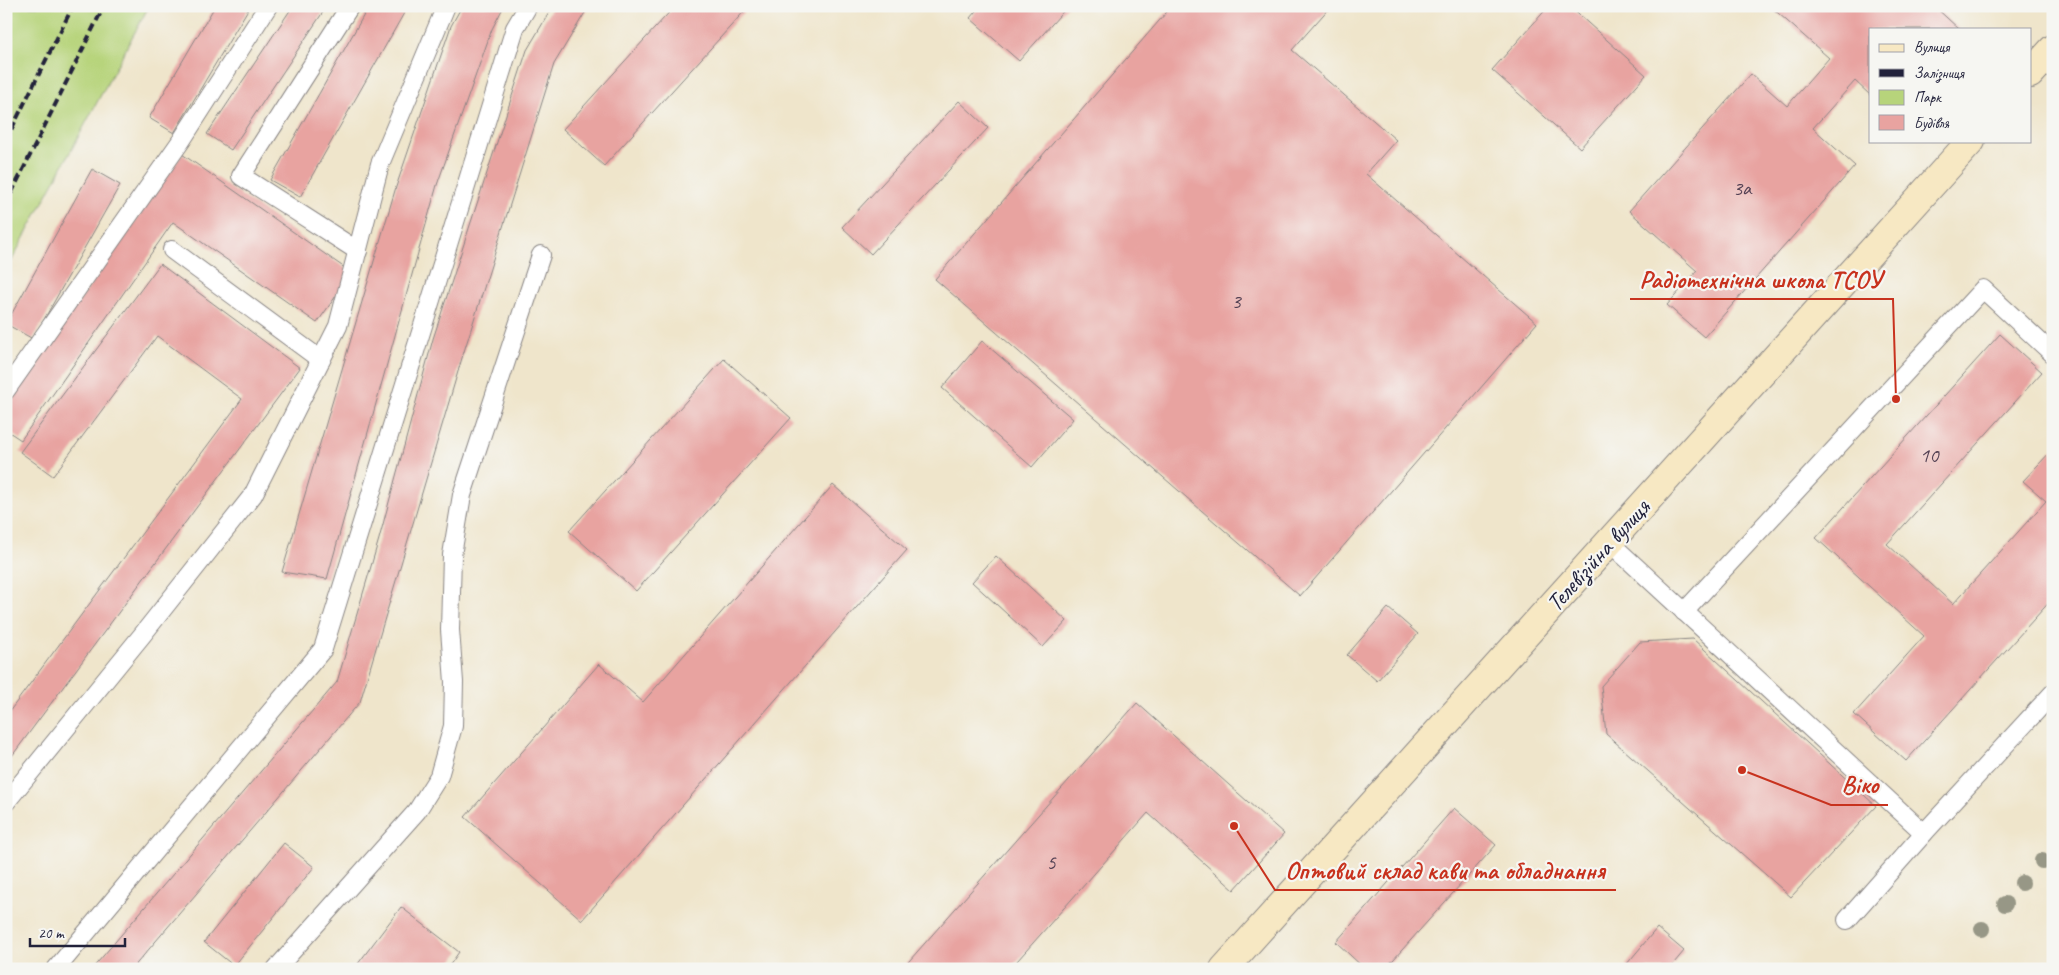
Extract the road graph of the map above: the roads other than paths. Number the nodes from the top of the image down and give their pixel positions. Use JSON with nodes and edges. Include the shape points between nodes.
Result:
{"nodes":[{"id":1,"x":268,"y":6,"type":"edge"},
{"id":2,"x":350,"y":6,"type":"edge"},
{"id":3,"x":446,"y":6,"type":"edge"},
{"id":4,"x":528,"y":6,"type":"edge"},
{"id":5,"x":2053,"y":49,"type":"edge"},
{"id":6,"x":2032,"y":72,"type":"edge"},
{"id":7,"x":1970,"y":142,"type":"edge"},
{"id":8,"x":172,"y":250,"type":"dead end"},
{"id":9,"x":358,"y":251,"type":"junction"},
{"id":10,"x":541,"y":255,"type":"dead end"},
{"id":11,"x":2053,"y":354,"type":"edge"},
{"id":12,"x":321,"y":360,"type":"junction"},
{"id":13,"x":6,"y":390,"type":"edge"},
{"id":14,"x":1609,"y":542,"type":"junction"},
{"id":15,"x":1684,"y":612,"type":"junction"},
{"id":16,"x":2053,"y":693,"type":"edge"},
{"id":17,"x":6,"y":802,"type":"edge"},
{"id":18,"x":1924,"y":833,"type":"junction"},
{"id":19,"x":1847,"y":920,"type":"dead end"},
{"id":20,"x":56,"y":969,"type":"edge"},
{"id":21,"x":276,"y":969,"type":"edge"},
{"id":22,"x":1224,"y":969,"type":"edge"}],
"edges":[{"from":1,"to":13,"type":"lane","via":[[181,141]]},
{"from":2,"to":9,"type":"lane","via":[[241,176]]},
{"from":3,"to":9,"type":"lane","via":[[380,164]]},
{"from":4,"to":20,"type":"lane","via":[[515,28],[323,649]]},
{"from":5,"to":6,"type":"street"},
{"from":7,"to":14,"type":"street","name":"Телевізійна вулиця"},
{"from":8,"to":12,"type":"lane"},
{"from":9,"to":12,"type":"lane","via":[[338,326]]},
{"from":10,"to":21,"type":"lane","via":[[462,495],[452,555],[453,726],[439,776],[417,811]]},
{"from":11,"to":15,"type":"lane","via":[[1983,289]]},
{"from":12,"to":17,"type":"lane","via":[[253,495]]},
{"from":14,"to":15,"type":"lane"},
{"from":14,"to":22,"type":"street","name":"Телевізійна вулиця"},
{"from":15,"to":18,"type":"lane"},
{"from":16,"to":18,"type":"lane"},
{"from":18,"to":19,"type":"lane"}]}
